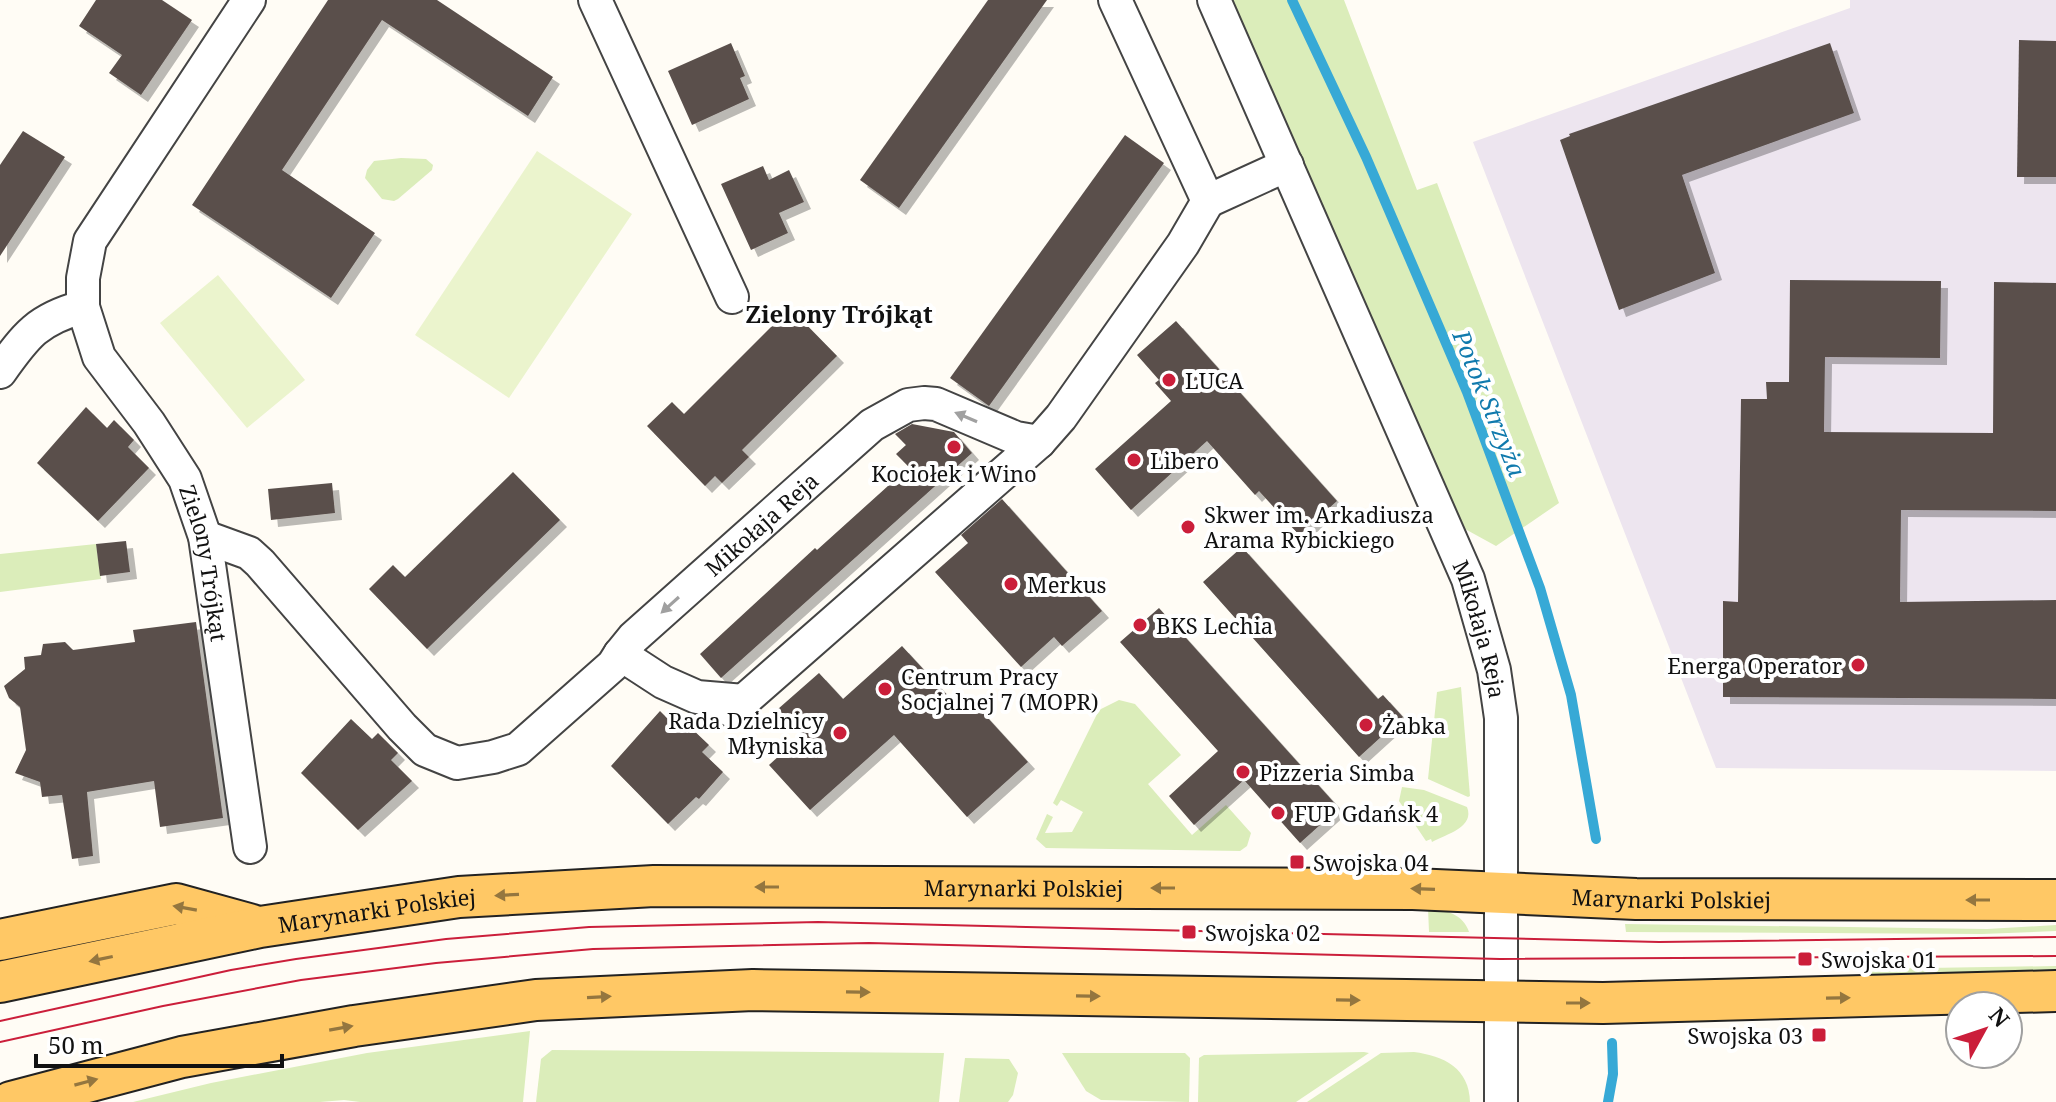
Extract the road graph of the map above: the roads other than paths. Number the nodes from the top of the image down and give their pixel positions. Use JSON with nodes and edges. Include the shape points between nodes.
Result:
{"nodes":[{"id":1,"x":249,"y":0,"type":"edge"},
{"id":2,"x":595,"y":0,"type":"edge"},
{"id":3,"x":1115,"y":0,"type":"edge"},
{"id":4,"x":1214,"y":0,"type":"edge"},
{"id":5,"x":1287,"y":165,"type":"junction"},
{"id":6,"x":1208,"y":201,"type":"junction"},
{"id":7,"x":732,"y":297,"type":"dead end"},
{"id":8,"x":83,"y":307,"type":"junction"},
{"id":9,"x":0,"y":372,"type":"edge"},
{"id":10,"x":1039,"y":442,"type":"junction"},
{"id":11,"x":205,"y":537,"type":"junction"},
{"id":12,"x":620,"y":654,"type":"junction"},
{"id":13,"x":250,"y":847,"type":"dead end"},
{"id":14,"x":1501,"y":891,"type":"junction"},
{"id":15,"x":2056,"y":900,"type":"edge"},
{"id":16,"x":260,"y":927,"type":"junction"},
{"id":17,"x":0,"y":940,"type":"edge"},
{"id":18,"x":0,"y":982,"type":"edge"},
{"id":19,"x":2056,"y":991,"type":"edge"},
{"id":20,"x":1500,"y":1003,"type":"junction"},
{"id":21,"x":11,"y":1102,"type":"edge"},
{"id":22,"x":1501,"y":1102,"type":"edge"}],
"edges":[{"from":1,"to":8,"type":"street","name":"Zielony Trójkąt","via":[[90,241]]},
{"from":2,"to":7,"type":"street"},
{"from":3,"to":6,"type":"street"},
{"from":4,"to":5,"type":"street","name":"Mikołaja Reja"},
{"from":5,"to":6,"type":"street"},
{"from":5,"to":14,"type":"street","name":"Mikołaja Reja","via":[[1468,579],[1494,670],[1501,718]]},
{"from":6,"to":10,"type":"street","via":[[1183,244]]},
{"from":8,"to":9,"type":"street","via":[[54,314],[22,341]]},
{"from":8,"to":11,"type":"street","name":"Zielony Trójkąt","via":[[99,357],[185,479]]},
{"from":10,"to":12,"type":"street","name":"Mikołaja Reja","one_way":true,"via":[[1016,438],[936,404],[908,405],[888,415]]},
{"from":10,"to":12,"type":"street","via":[[738,706],[697,697]]},
{"from":11,"to":12,"type":"street","name":"Mikołaja Reja","via":[[249,553],[410,735],[425,750],[457,763],[518,749]]},
{"from":11,"to":13,"type":"street","name":"Zielony Trójkąt"},
{"from":15,"to":14,"type":"main road","name":"Marynarki Polskiej","one_way":true,"via":[[1636,899]]},
{"from":14,"to":16,"type":"main road","name":"Marynarki Polskiej","one_way":true,"via":[[654,886],[459,897]]},
{"from":14,"to":20,"type":"street","name":"Mikołaja Reja"},
{"from":16,"to":17,"type":"main road","one_way":true,"via":[[176,904]]},
{"from":16,"to":18,"type":"main road","name":"Marynarki Polskiej","one_way":true},
{"from":20,"to":19,"type":"main road","one_way":true},
{"from":21,"to":20,"type":"main road","one_way":true,"via":[[182,1057],[536,1000],[753,990]]},
{"from":20,"to":22,"type":"street","name":"Mikołaja Reja"}]}
